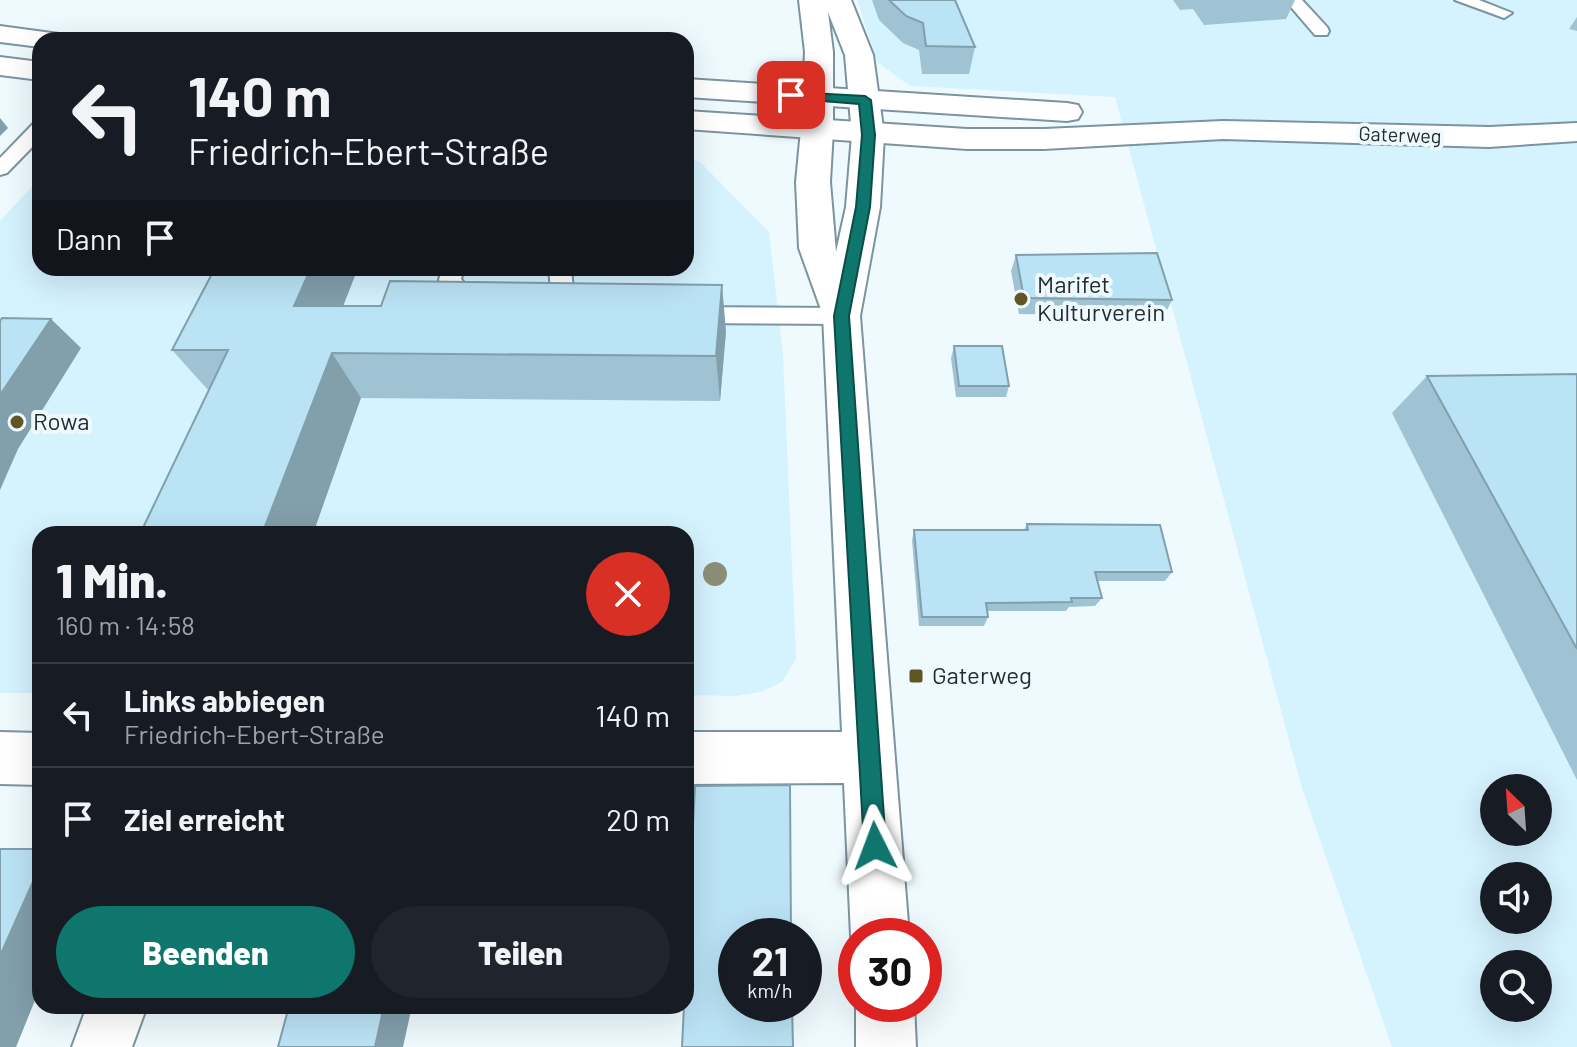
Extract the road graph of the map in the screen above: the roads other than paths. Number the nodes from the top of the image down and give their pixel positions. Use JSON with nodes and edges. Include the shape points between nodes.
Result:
{"nodes":[{"id":1,"x":813,"y":0,"type":"edge"},
{"id":2,"x":837,"y":0,"type":"edge"},
{"id":3,"x":1293,"y":0,"type":"edge"},
{"id":4,"x":1463,"y":0,"type":"edge"},
{"id":5,"x":1504,"y":13,"type":"dead end"},
{"id":6,"x":1321,"y":31,"type":"dead end"},
{"id":7,"x":0,"y":34,"type":"edge"},
{"id":8,"x":32,"y":38,"type":"edge"},
{"id":9,"x":0,"y":66,"type":"edge"},
{"id":10,"x":32,"y":70,"type":"edge"},
{"id":11,"x":694,"y":90,"type":"edge"},
{"id":12,"x":865,"y":100,"type":"junction"},
{"id":13,"x":818,"y":114,"type":"junction"},
{"id":14,"x":694,"y":120,"type":"edge"},
{"id":15,"x":1223,"y":130,"type":"junction"},
{"id":16,"x":1577,"y":132,"type":"edge"},
{"id":17,"x":868,"y":135,"type":"junction"},
{"id":18,"x":32,"y":136,"type":"edge"},
{"id":19,"x":0,"y":169,"type":"edge"},
{"id":20,"x":451,"y":276,"type":"edge"},
{"id":21,"x":561,"y":276,"type":"edge"},
{"id":22,"x":491,"y":310,"type":"edge"},
{"id":23,"x":564,"y":313,"type":"edge"},
{"id":24,"x":669,"y":314,"type":"edge"},
{"id":25,"x":841,"y":316,"type":"junction"},
{"id":26,"x":870,"y":757,"type":"junction"},
{"id":27,"x":0,"y":758,"type":"edge"},
{"id":28,"x":694,"y":758,"type":"edge"},
{"id":29,"x":32,"y":759,"type":"edge"},
{"id":30,"x":879,"y":918,"type":"edge"},
{"id":31,"x":114,"y":1014,"type":"edge"},
{"id":32,"x":885,"y":1022,"type":"edge"},
{"id":33,"x":102,"y":1047,"type":"edge"},
{"id":34,"x":886,"y":1047,"type":"edge"}],
"edges":[{"from":1,"to":13,"type":"street"},
{"from":2,"to":12,"type":"street","via":[[859,55]]},
{"from":3,"to":6,"type":"lane"},
{"from":4,"to":5,"type":"lane"},
{"from":7,"to":8,"type":"street"},
{"from":9,"to":10,"type":"street"},
{"from":11,"to":13,"type":"street"},
{"from":12,"to":13,"type":"street","name":"Gaterweg"},
{"from":12,"to":15,"type":"street","name":"Gaterweg","via":[[1053,110]]},
{"from":12,"to":17,"type":"street"},
{"from":13,"to":14,"type":"street"},
{"from":13,"to":17,"type":"street","name":"Gaterweg"},
{"from":13,"to":25,"type":"street","via":[[813,182],[817,248]]},
{"from":15,"to":16,"type":"street","name":"Gaterweg","via":[[1489,137]]},
{"from":15,"to":17,"type":"street","name":"Gaterweg","via":[[1044,139]]},
{"from":17,"to":25,"type":"street","via":[[863,207]]},
{"from":18,"to":19,"type":"lane"},
{"from":20,"to":22,"type":"lane","via":[[468,304]]},
{"from":21,"to":23,"type":"lane"},
{"from":24,"to":25,"type":"lane"},
{"from":25,"to":26,"type":"street"},
{"from":26,"to":28,"type":"street"},
{"from":26,"to":30,"type":"street"},
{"from":27,"to":29,"type":"street"},
{"from":31,"to":33,"type":"street"},
{"from":32,"to":34,"type":"street"}]}
